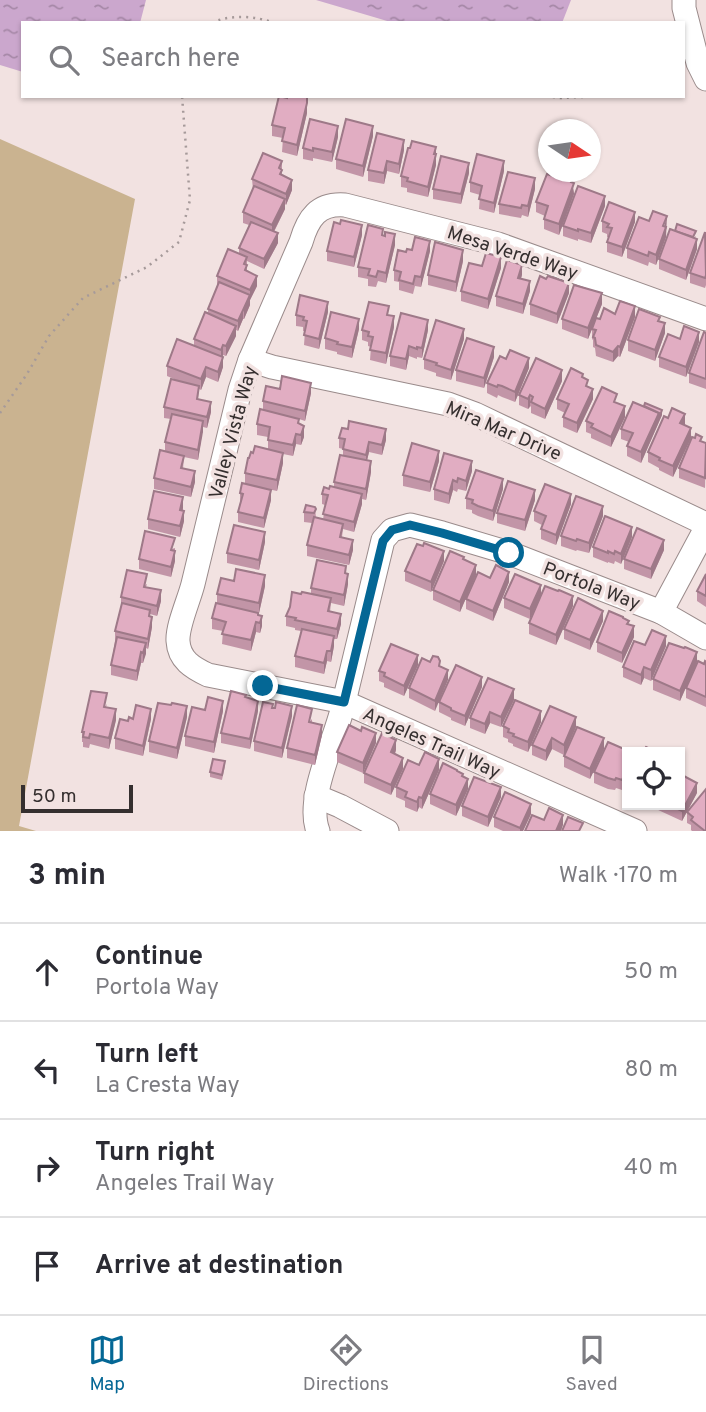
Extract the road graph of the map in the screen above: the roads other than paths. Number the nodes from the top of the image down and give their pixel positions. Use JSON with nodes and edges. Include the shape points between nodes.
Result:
{"nodes":[{"id":1,"x":684,"y":0,"type":"edge"},
{"id":2,"x":706,"y":79,"type":"edge"},
{"id":3,"x":317,"y":213,"type":"joint"},
{"id":4,"x":706,"y":319,"type":"edge"},
{"id":5,"x":250,"y":360,"type":"junction"},
{"id":6,"x":706,"y":526,"type":"edge"},
{"id":7,"x":661,"y":612,"type":"junction"},
{"id":8,"x":706,"y":638,"type":"edge"},
{"id":9,"x":185,"y":661,"type":"joint"},
{"id":10,"x":344,"y":702,"type":"junction"},
{"id":11,"x":316,"y":796,"type":"junction"},
{"id":12,"x":608,"y":826,"type":"edge"},
{"id":13,"x":318,"y":831,"type":"edge"},
{"id":14,"x":387,"y":831,"type":"edge"},
{"id":15,"x":635,"y":831,"type":"edge"}],
"edges":[{"from":1,"to":2,"type":"street"},
{"from":3,"to":4,"type":"street","name":"Mesa Verde Way","via":[[333,204],[345,205],[498,244]]},
{"from":3,"to":5,"type":"street","name":"Valley Vista Way","via":[[307,222]]},
{"from":5,"to":6,"type":"street","name":"Mira Mar Drive","via":[[449,404]]},
{"from":5,"to":9,"type":"street","name":"Valley Vista Way","via":[[179,629],[178,643]]},
{"from":6,"to":7,"type":"street"},
{"from":7,"to":8,"type":"street","name":"Portola Way"},
{"from":7,"to":10,"type":"street","name":"Portola Way","via":[[509,553],[410,525],[392,530],[383,541]]},
{"from":9,"to":10,"type":"street","name":"Angeles Trail Way","via":[[208,675]]},
{"from":10,"to":11,"type":"street"},
{"from":10,"to":12,"type":"street","name":"Angeles Trail Way"},
{"from":11,"to":13,"type":"street"},
{"from":11,"to":14,"type":"street"},
{"from":12,"to":15,"type":"street","name":"Angeles Trail Way"}]}
